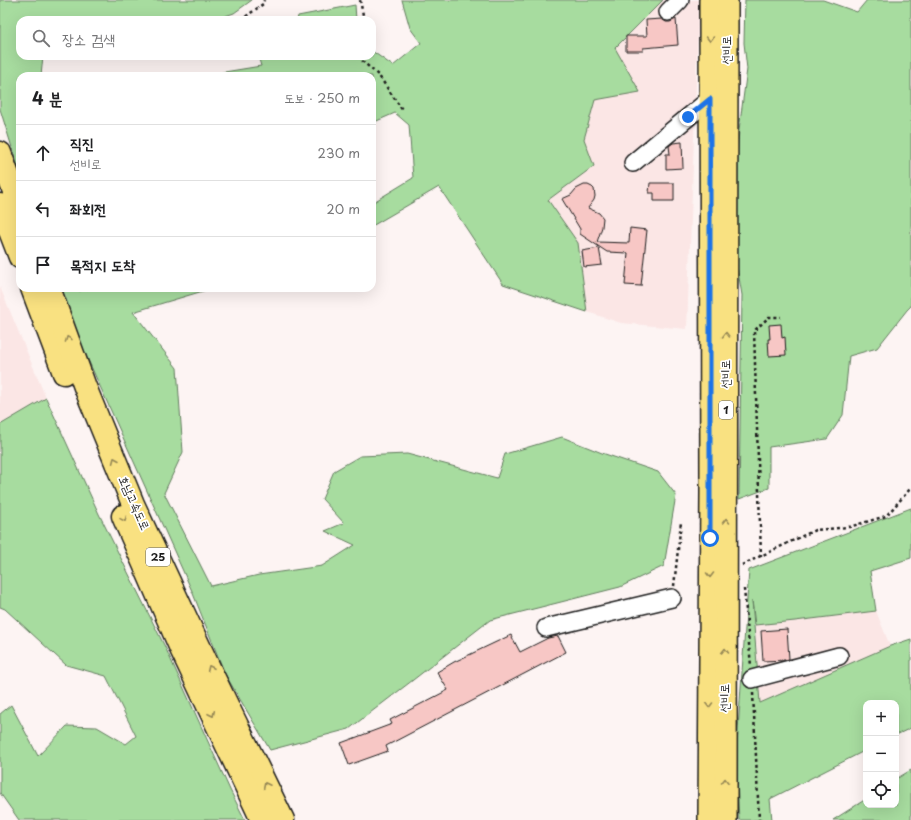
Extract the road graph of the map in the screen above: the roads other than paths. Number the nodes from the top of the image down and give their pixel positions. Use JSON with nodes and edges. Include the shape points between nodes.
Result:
{"nodes":[{"id":1,"x":680,"y":0,"type":"edge"},
{"id":2,"x":710,"y":0,"type":"edge"},
{"id":3,"x":727,"y":0,"type":"edge"},
{"id":4,"x":668,"y":12,"type":"dead end"},
{"id":5,"x":710,"y":99,"type":"junction"},
{"id":6,"x":0,"y":153,"type":"edge"},
{"id":7,"x":633,"y":163,"type":"dead end"},
{"id":8,"x":16,"y":197,"type":"edge"},
{"id":9,"x":0,"y":205,"type":"edge"},
{"id":10,"x":16,"y":247,"type":"edge"},
{"id":11,"x":34,"y":292,"type":"edge"},
{"id":12,"x":50,"y":292,"type":"edge"},
{"id":13,"x":672,"y":598,"type":"road end"},
{"id":14,"x":546,"y":628,"type":"dead end"},
{"id":15,"x":839,"y":656,"type":"dead end"},
{"id":16,"x":752,"y":679,"type":"dead end"},
{"id":17,"x":262,"y":820,"type":"edge"},
{"id":18,"x":283,"y":820,"type":"edge"},
{"id":19,"x":709,"y":820,"type":"edge"},
{"id":20,"x":726,"y":820,"type":"edge"}],
"edges":[{"from":1,"to":4,"type":"lane"},
{"from":2,"to":5,"type":"main road","name":"선비로","number":"1","one_way":true},
{"from":20,"to":3,"type":"main road","name":"선비로","number":"1","one_way":true},
{"from":5,"to":7,"type":"lane"},
{"from":5,"to":19,"type":"main road","name":"선비로","number":"1","one_way":true},
{"from":6,"to":8,"type":"highway"},
{"from":9,"to":10,"type":"highway"},
{"from":11,"to":17,"type":"highway","name":"호남고속도로","number":"25","one_way":true,"via":[[120,510],[182,651]]},
{"from":18,"to":12,"type":"highway","name":"호남고속도로","number":"25","one_way":true,"via":[[134,504],[85,387]]},
{"from":13,"to":14,"type":"lane"},
{"from":15,"to":16,"type":"lane"}]}
